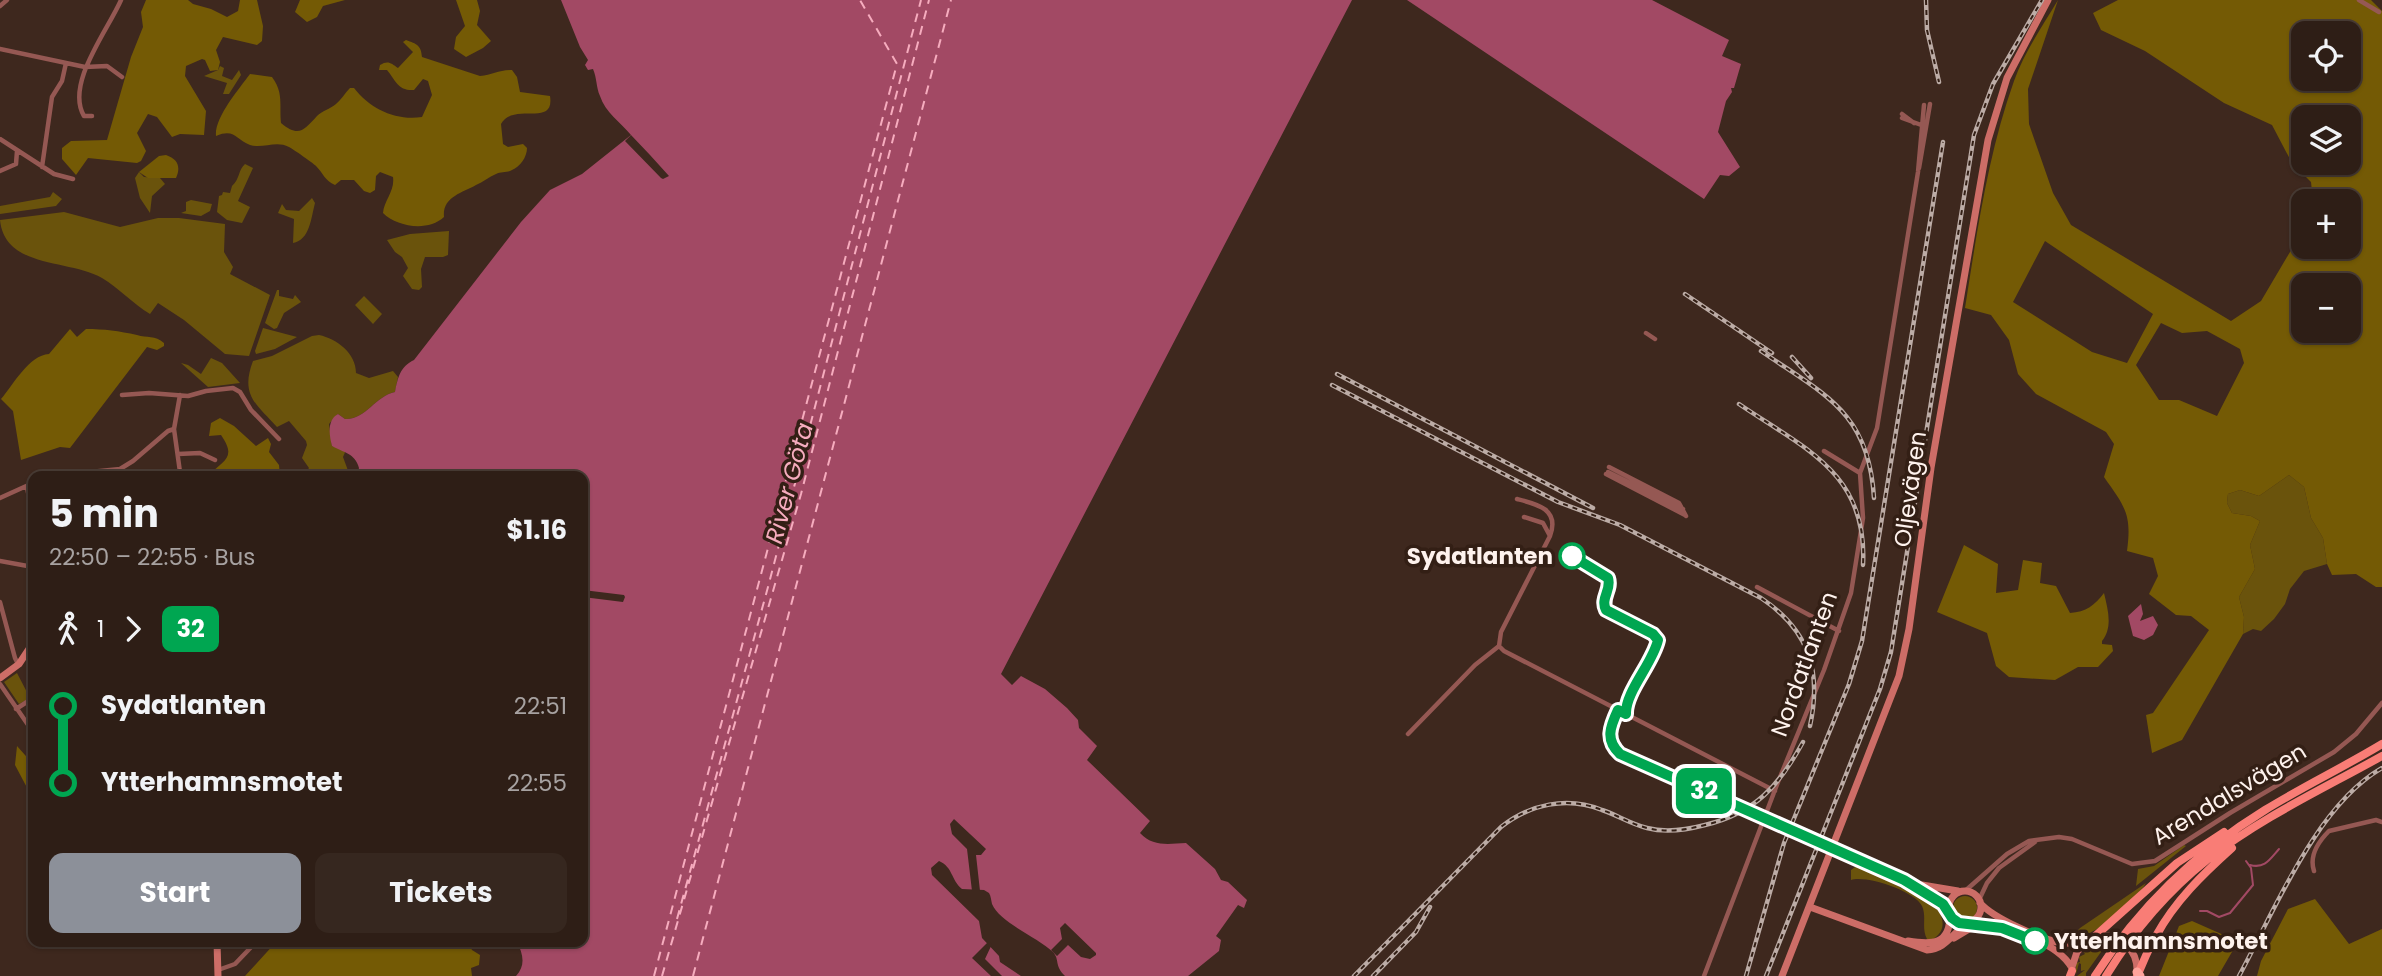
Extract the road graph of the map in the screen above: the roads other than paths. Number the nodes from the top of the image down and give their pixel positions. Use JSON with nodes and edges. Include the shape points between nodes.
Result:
{"nodes":[{"id":1,"x":8,"y":0,"type":"edge"},
{"id":2,"x":121,"y":0,"type":"edge"},
{"id":3,"x":2048,"y":0,"type":"edge"},
{"id":4,"x":2359,"y":0,"type":"edge"},
{"id":5,"x":0,"y":6,"type":"edge"},
{"id":6,"x":2379,"y":12,"type":"dead end"},
{"id":7,"x":0,"y":48,"type":"edge"},
{"id":8,"x":66,"y":63,"type":"junction"},
{"id":9,"x":85,"y":67,"type":"junction"},
{"id":10,"x":122,"y":77,"type":"dead end"},
{"id":11,"x":1927,"y":104,"type":"dead end"},
{"id":12,"x":92,"y":116,"type":"dead end"},
{"id":13,"x":1902,"y":116,"type":"dead end"},
{"id":14,"x":1925,"y":126,"type":"junction"},
{"id":15,"x":0,"y":139,"type":"edge"},
{"id":16,"x":17,"y":150,"type":"junction"},
{"id":17,"x":42,"y":167,"type":"junction"},
{"id":18,"x":0,"y":171,"type":"edge"},
{"id":19,"x":73,"y":179,"type":"dead end"},
{"id":20,"x":1646,"y":333,"type":"dead end"},
{"id":21,"x":1655,"y":338,"type":"dead end"},
{"id":22,"x":122,"y":395,"type":"dead end"},
{"id":23,"x":180,"y":395,"type":"junction"},
{"id":24,"x":174,"y":429,"type":"junction"},
{"id":25,"x":279,"y":439,"type":"dead end"},
{"id":26,"x":1824,"y":451,"type":"dead end"},
{"id":27,"x":178,"y":454,"type":"junction"},
{"id":28,"x":215,"y":460,"type":"dead end"},
{"id":29,"x":100,"y":471,"type":"edge"},
{"id":30,"x":180,"y":471,"type":"edge"},
{"id":31,"x":1608,"y":471,"type":"dead end"},
{"id":32,"x":1860,"y":473,"type":"junction"},
{"id":33,"x":27,"y":487,"type":"joint"},
{"id":34,"x":28,"y":492,"type":"edge"},
{"id":35,"x":0,"y":498,"type":"edge"},
{"id":36,"x":1517,"y":499,"type":"dead end"},
{"id":37,"x":1684,"y":509,"type":"dead end"},
{"id":38,"x":1524,"y":517,"type":"dead end"},
{"id":39,"x":1550,"y":536,"type":"junction"},
{"id":40,"x":0,"y":561,"type":"edge"},
{"id":41,"x":28,"y":566,"type":"edge"},
{"id":42,"x":1757,"y":587,"type":"dead end"},
{"id":43,"x":0,"y":602,"type":"edge"},
{"id":44,"x":1839,"y":631,"type":"junction"},
{"id":45,"x":1499,"y":646,"type":"junction"},
{"id":46,"x":28,"y":650,"type":"edge"},
{"id":47,"x":19,"y":664,"type":"junction"},
{"id":48,"x":0,"y":678,"type":"edge"},
{"id":49,"x":0,"y":684,"type":"edge"},
{"id":50,"x":28,"y":701,"type":"edge"},
{"id":51,"x":2382,"y":703,"type":"edge"},
{"id":52,"x":16,"y":709,"type":"junction"},
{"id":53,"x":1618,"y":710,"type":"junction"},
{"id":54,"x":28,"y":725,"type":"edge"},
{"id":55,"x":1408,"y":734,"type":"dead end"},
{"id":56,"x":2382,"y":744,"type":"edge"},
{"id":57,"x":2382,"y":757,"type":"edge"},
{"id":58,"x":1774,"y":791,"type":"junction"},
{"id":59,"x":2264,"y":810,"type":"junction"},
{"id":60,"x":2382,"y":822,"type":"edge"},
{"id":61,"x":2242,"y":836,"type":"junction"},
{"id":62,"x":2036,"y":841,"type":"junction"},
{"id":63,"x":2314,"y":871,"type":"dead end"},
{"id":64,"x":1904,"y":880,"type":"junction"},
{"id":65,"x":1962,"y":891,"type":"junction"},
{"id":66,"x":1980,"y":902,"type":"junction"},
{"id":67,"x":1810,"y":907,"type":"junction"},
{"id":68,"x":1950,"y":913,"type":"junction"},
{"id":69,"x":1969,"y":923,"type":"junction"},
{"id":70,"x":1984,"y":925,"type":"junction"},
{"id":71,"x":1890,"y":937,"type":"junction"},
{"id":72,"x":2090,"y":940,"type":"junction"},
{"id":73,"x":1948,"y":942,"type":"junction"},
{"id":74,"x":217,"y":947,"type":"edge"},
{"id":75,"x":251,"y":947,"type":"edge"},
{"id":76,"x":218,"y":973,"type":"edge"},
{"id":77,"x":2072,"y":973,"type":"edge"},
{"id":78,"x":2138,"y":974,"type":"edge"},
{"id":79,"x":1704,"y":976,"type":"edge"},
{"id":80,"x":1782,"y":976,"type":"edge"},
{"id":81,"x":2095,"y":976,"type":"edge"},
{"id":82,"x":2106,"y":976,"type":"edge"}],
"edges":[{"from":1,"to":5,"type":"street"},
{"from":2,"to":9,"type":"street"},
{"from":3,"to":67,"type":"street","name":"Oljevägen","via":[[2007,78],[1988,140],[1931,468],[1904,660]]},
{"from":4,"to":6,"type":"street"},
{"from":7,"to":8,"type":"street"},
{"from":8,"to":9,"type":"street"},
{"from":8,"to":17,"type":"street","via":[[52,97]]},
{"from":9,"to":10,"type":"street","via":[[107,66]]},
{"from":9,"to":12,"type":"street","via":[[81,109],[86,117]]},
{"from":11,"to":14,"type":"street","name":"Nordatlanten"},
{"from":13,"to":14,"type":"street"},
{"from":14,"to":32,"type":"street","name":"Nordatlanten","via":[[1877,428]]},
{"from":15,"to":16,"type":"street"},
{"from":16,"to":17,"type":"street"},
{"from":16,"to":18,"type":"street","via":[[16,164]]},
{"from":17,"to":19,"type":"street"},
{"from":20,"to":21,"type":"street"},
{"from":22,"to":23,"type":"street"},
{"from":23,"to":24,"type":"street"},
{"from":23,"to":25,"type":"street","via":[[235,389]]},
{"from":24,"to":27,"type":"street"},
{"from":24,"to":29,"type":"street","via":[[120,469]]},
{"from":26,"to":32,"type":"street"},
{"from":27,"to":28,"type":"street","via":[[200,453]]},
{"from":27,"to":30,"type":"street"},
{"from":31,"to":37,"type":"street"},
{"from":32,"to":44,"type":"street","name":"Nordatlanten","via":[[1863,518]]},
{"from":33,"to":34,"type":"street"},
{"from":33,"to":35,"type":"street"},
{"from":36,"to":39,"type":"street","via":[[1538,504],[1549,514],[1553,523]]},
{"from":38,"to":39,"type":"street","via":[[1543,523]]},
{"from":39,"to":45,"type":"street","via":[[1501,632]]},
{"from":40,"to":41,"type":"street"},
{"from":42,"to":44,"type":"street"},
{"from":43,"to":47,"type":"street"},
{"from":44,"to":58,"type":"street","name":"Nordatlanten"},
{"from":45,"to":53,"type":"street"},
{"from":45,"to":55,"type":"street"},
{"from":46,"to":47,"type":"street"},
{"from":47,"to":48,"type":"street"},
{"from":49,"to":52,"type":"street"},
{"from":50,"to":52,"type":"street"},
{"from":51,"to":62,"type":"street","name":"Arendalsvägen","via":[[2334,752],[2155,861],[2133,864],[2072,839]]},
{"from":52,"to":54,"type":"street"},
{"from":53,"to":58,"type":"street"},
{"from":53,"to":64,"type":"street","via":[[1609,737],[1620,754]]},
{"from":56,"to":59,"type":"main road"},
{"from":57,"to":61,"type":"main road"},
{"from":58,"to":79,"type":"street","name":"Nordatlanten"},
{"from":59,"to":72,"type":"main road","via":[[2177,863]]},
{"from":59,"to":81,"type":"main road","via":[[2168,883],[2129,926]]},
{"from":60,"to":63,"type":"street","via":[[2329,831],[2314,852]]},
{"from":61,"to":78,"type":"main road","via":[[2182,897],[2156,934]]},
{"from":61,"to":82,"type":"main road","via":[[2208,859],[2153,912]]},
{"from":62,"to":65,"type":"street","name":"Arendalsvägen","via":[[2007,854]]},
{"from":62,"to":66,"type":"street","via":[[1999,868]]},
{"from":64,"to":65,"type":"street"},
{"from":64,"to":68,"type":"street","via":[[1933,896]]},
{"from":65,"to":66,"type":"street","via":[[1975,894]]},
{"from":65,"to":68,"type":"street","name":"Arendalsvägen","via":[[1951,898]]},
{"from":66,"to":69,"type":"street","via":[[1980,913]]},
{"from":66,"to":72,"type":"street","via":[[1994,916],[2056,942]]},
{"from":67,"to":71,"type":"street","name":"Arendalsvägen"},
{"from":67,"to":80,"type":"street","name":"Oljevägen"},
{"from":68,"to":69,"type":"street","via":[[1959,923]]},
{"from":68,"to":71,"type":"street","name":"Arendalsvägen","via":[[1948,930],[1937,942]]},
{"from":69,"to":70,"type":"street"},
{"from":69,"to":73,"type":"street"},
{"from":70,"to":73,"type":"street","name":"Arendalsvägen"},
{"from":70,"to":77,"type":"street","via":[[2051,947]]},
{"from":71,"to":73,"type":"street","name":"Arendalsvägen","via":[[1927,950]]},
{"from":72,"to":77,"type":"street","via":[[2077,952]]},
{"from":72,"to":78,"type":"street","via":[[2108,936],[2123,942],[2136,959]]},
{"from":74,"to":76,"type":"street"},
{"from":75,"to":76,"type":"street"}]}
